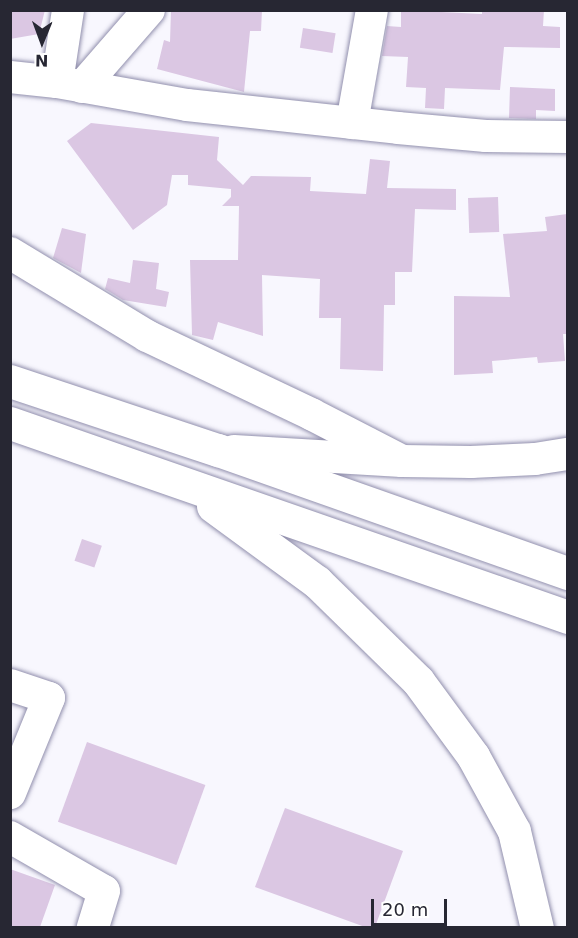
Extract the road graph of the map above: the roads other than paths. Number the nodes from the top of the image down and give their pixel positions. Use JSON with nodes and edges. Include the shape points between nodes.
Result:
{"nodes":[{"id":1,"x":68,"y":10,"type":"edge"},
{"id":2,"x":148,"y":10,"type":"edge"},
{"id":3,"x":372,"y":10,"type":"edge"},
{"id":4,"x":10,"y":77,"type":"edge"},
{"id":5,"x":69,"y":85,"type":"junction"},
{"id":6,"x":352,"y":123,"type":"junction"},
{"id":7,"x":567,"y":137,"type":"edge"},
{"id":8,"x":10,"y":253,"type":"edge"},
{"id":9,"x":10,"y":381,"type":"edge"},
{"id":10,"x":10,"y":423,"type":"edge"},
{"id":11,"x":218,"y":450,"type":"junction"},
{"id":12,"x":567,"y":454,"type":"edge"},
{"id":13,"x":402,"y":461,"type":"junction"},
{"id":14,"x":185,"y":485,"type":"junction"},
{"id":15,"x":567,"y":573,"type":"edge"},
{"id":16,"x":567,"y":617,"type":"edge"},
{"id":17,"x":10,"y":685,"type":"edge"},
{"id":18,"x":10,"y":793,"type":"edge"},
{"id":19,"x":10,"y":837,"type":"edge"},
{"id":20,"x":93,"y":927,"type":"edge"},
{"id":21,"x":537,"y":927,"type":"edge"}],
"edges":[{"from":1,"to":5,"type":"street"},
{"from":2,"to":5,"type":"street"},
{"from":3,"to":6,"type":"street"},
{"from":4,"to":5,"type":"street"},
{"from":5,"to":6,"type":"street","via":[[187,105]]},
{"from":6,"to":7,"type":"street","via":[[486,136]]},
{"from":8,"to":13,"type":"street","via":[[147,336]]},
{"from":9,"to":11,"type":"highway"},
{"from":10,"to":14,"type":"highway"},
{"from":11,"to":13,"type":"street"},
{"from":11,"to":15,"type":"highway"},
{"from":12,"to":13,"type":"street","via":[[482,462]]},
{"from":14,"to":16,"type":"highway"},
{"from":14,"to":21,"type":"highway","via":[[317,582],[418,681],[473,756],[514,831]]},
{"from":17,"to":18,"type":"street","via":[[49,698]]},
{"from":19,"to":20,"type":"street","via":[[104,891]]}]}
